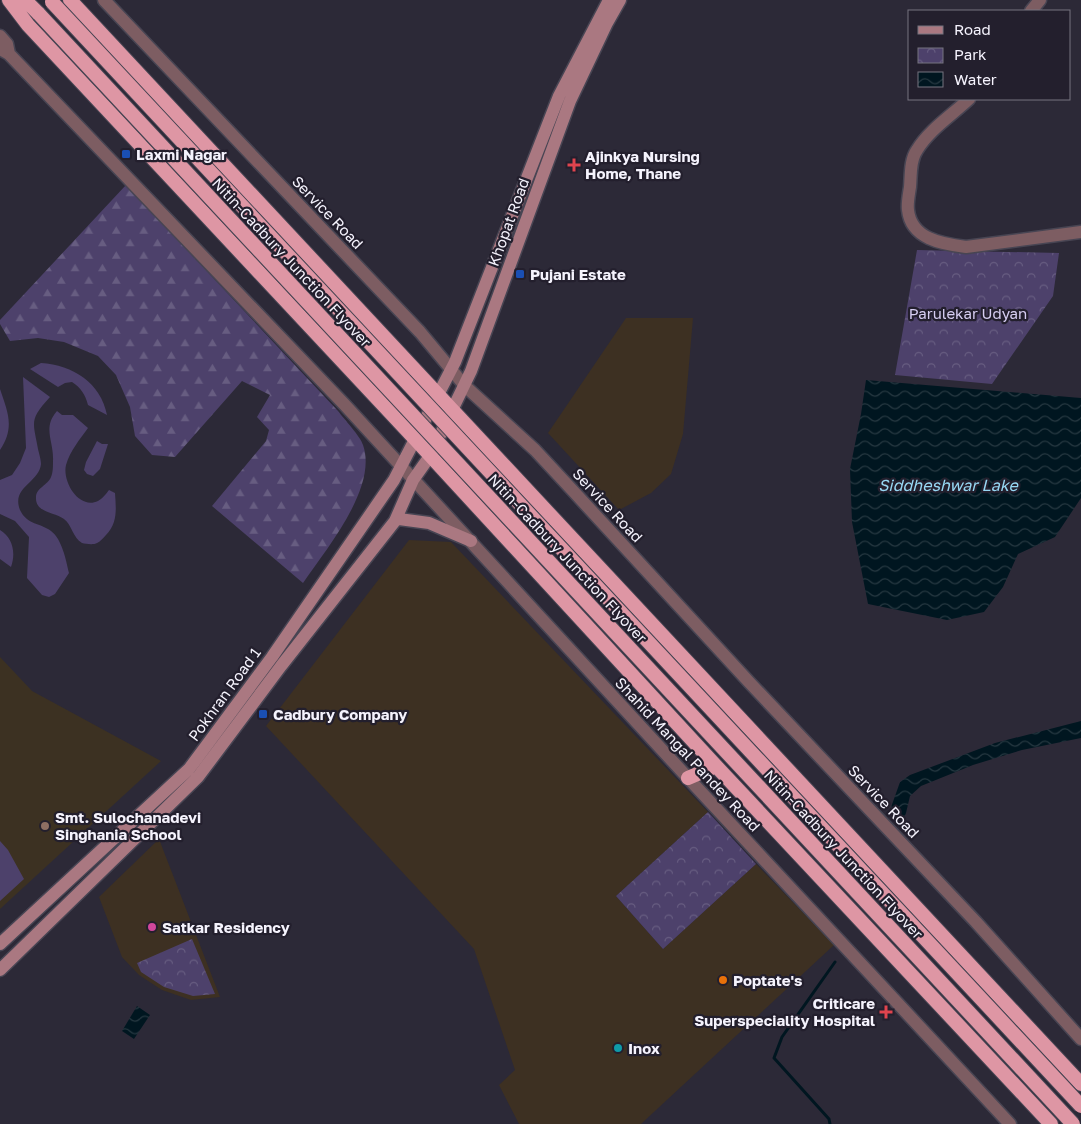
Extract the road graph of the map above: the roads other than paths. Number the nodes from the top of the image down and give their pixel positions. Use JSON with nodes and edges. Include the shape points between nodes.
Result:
{"nodes":[{"id":1,"x":10,"y":0,"type":"edge"},
{"id":2,"x":25,"y":0,"type":"edge"},
{"id":3,"x":70,"y":0,"type":"edge"},
{"id":4,"x":104,"y":0,"type":"edge"},
{"id":5,"x":608,"y":0,"type":"edge"},
{"id":6,"x":620,"y":0,"type":"edge"},
{"id":7,"x":1040,"y":0,"type":"edge"},
{"id":8,"x":51,"y":1,"type":"edge"},
{"id":9,"x":1032,"y":10,"type":"edge"},
{"id":10,"x":0,"y":36,"type":"edge"},
{"id":11,"x":4,"y":51,"type":"edge"},
{"id":12,"x":968,"y":100,"type":"edge"},
{"id":13,"x":552,"y":132,"type":"junction"},
{"id":14,"x":1081,"y":232,"type":"edge"},
{"id":15,"x":451,"y":370,"type":"junction"},
{"id":16,"x":465,"y":386,"type":"junction"},
{"id":17,"x":438,"y":395,"type":"junction"},
{"id":18,"x":453,"y":410,"type":"junction"},
{"id":19,"x":424,"y":421,"type":"joint"},
{"id":20,"x":415,"y":439,"type":"junction"},
{"id":21,"x":430,"y":456,"type":"junction"},
{"id":22,"x":401,"y":466,"type":"junction"},
{"id":23,"x":413,"y":480,"type":"junction"},
{"id":24,"x":395,"y":521,"type":"junction"},
{"id":25,"x":471,"y":541,"type":"junction"},
{"id":26,"x":276,"y":662,"type":"junction"},
{"id":27,"x":716,"y":766,"type":"junction"},
{"id":28,"x":688,"y":778,"type":"junction"},
{"id":29,"x":0,"y":944,"type":"edge"},
{"id":30,"x":0,"y":970,"type":"edge"},
{"id":31,"x":1081,"y":1039,"type":"edge"},
{"id":32,"x":1081,"y":1084,"type":"edge"},
{"id":33,"x":1081,"y":1106,"type":"edge"},
{"id":34,"x":1010,"y":1124,"type":"edge"},
{"id":35,"x":1051,"y":1124,"type":"edge"},
{"id":36,"x":1073,"y":1124,"type":"edge"}],
"edges":[{"from":1,"to":20,"type":"highway","via":[[35,32]]},
{"from":2,"to":36,"type":"highway","name":"Nitin-Cadbury Junction Flyover","bridge":true},
{"from":3,"to":17,"type":"highway"},
{"from":4,"to":15,"type":"street","name":"Service Road","via":[[420,332]]},
{"from":5,"to":13,"type":"main road","name":"Khopat Road","via":[[559,96]]},
{"from":6,"to":13,"type":"main road","name":"Khopat Road"},
{"from":7,"to":9,"type":"street"},
{"from":8,"to":33,"type":"highway","name":"Nitin-Cadbury Junction Flyover","bridge":true},
{"from":10,"to":11,"type":"street","via":[[7,44]]},
{"from":11,"to":22,"type":"street","name":"Shahid Mangal Pandey Road"},
{"from":12,"to":14,"type":"street","via":[[915,152],[908,209],[918,233],[949,245],[966,247]]},
{"from":13,"to":15,"type":"main road","name":"Khopat Road"},
{"from":13,"to":16,"type":"main road","name":"Khopat Road"},
{"from":15,"to":16,"type":"street","name":"Service Road"},
{"from":15,"to":17,"type":"main road","name":"Khopat Road"},
{"from":16,"to":18,"type":"main road","name":"Khopat Road"},
{"from":16,"to":31,"type":"street","name":"Service Road","via":[[535,450],[976,922]]},
{"from":17,"to":18,"type":"highway"},
{"from":17,"to":19,"type":"main road","name":"Khopat Road"},
{"from":18,"to":21,"type":"main road","name":"Khopat Road"},
{"from":18,"to":32,"type":"highway"},
{"from":19,"to":20,"type":"main road","name":"Pokhran Road 1"},
{"from":20,"to":21,"type":"highway"},
{"from":20,"to":22,"type":"main road","name":"Pokhran Road 1"},
{"from":21,"to":23,"type":"main road","name":"Pokhran Road 1"},
{"from":21,"to":27,"type":"highway"},
{"from":22,"to":23,"type":"street","name":"Shahid Mangal Pandey Road"},
{"from":22,"to":26,"type":"main road","name":"Pokhran Road 1"},
{"from":23,"to":24,"type":"main road","name":"Pokhran Road 1"},
{"from":23,"to":25,"type":"street","name":"Shahid Mangal Pandey Road"},
{"from":24,"to":25,"type":"main road","via":[[429,523]]},
{"from":24,"to":26,"type":"main road","name":"Pokhran Road 1"},
{"from":25,"to":28,"type":"street","name":"Shahid Mangal Pandey Road"},
{"from":26,"to":29,"type":"main road","name":"Pokhran Road 1","via":[[189,769]]},
{"from":26,"to":30,"type":"main road","name":"Pokhran Road 1","via":[[198,777]]},
{"from":27,"to":28,"type":"highway"},
{"from":27,"to":35,"type":"highway"},
{"from":28,"to":34,"type":"street","name":"Shahid Mangal Pandey Road"}]}
